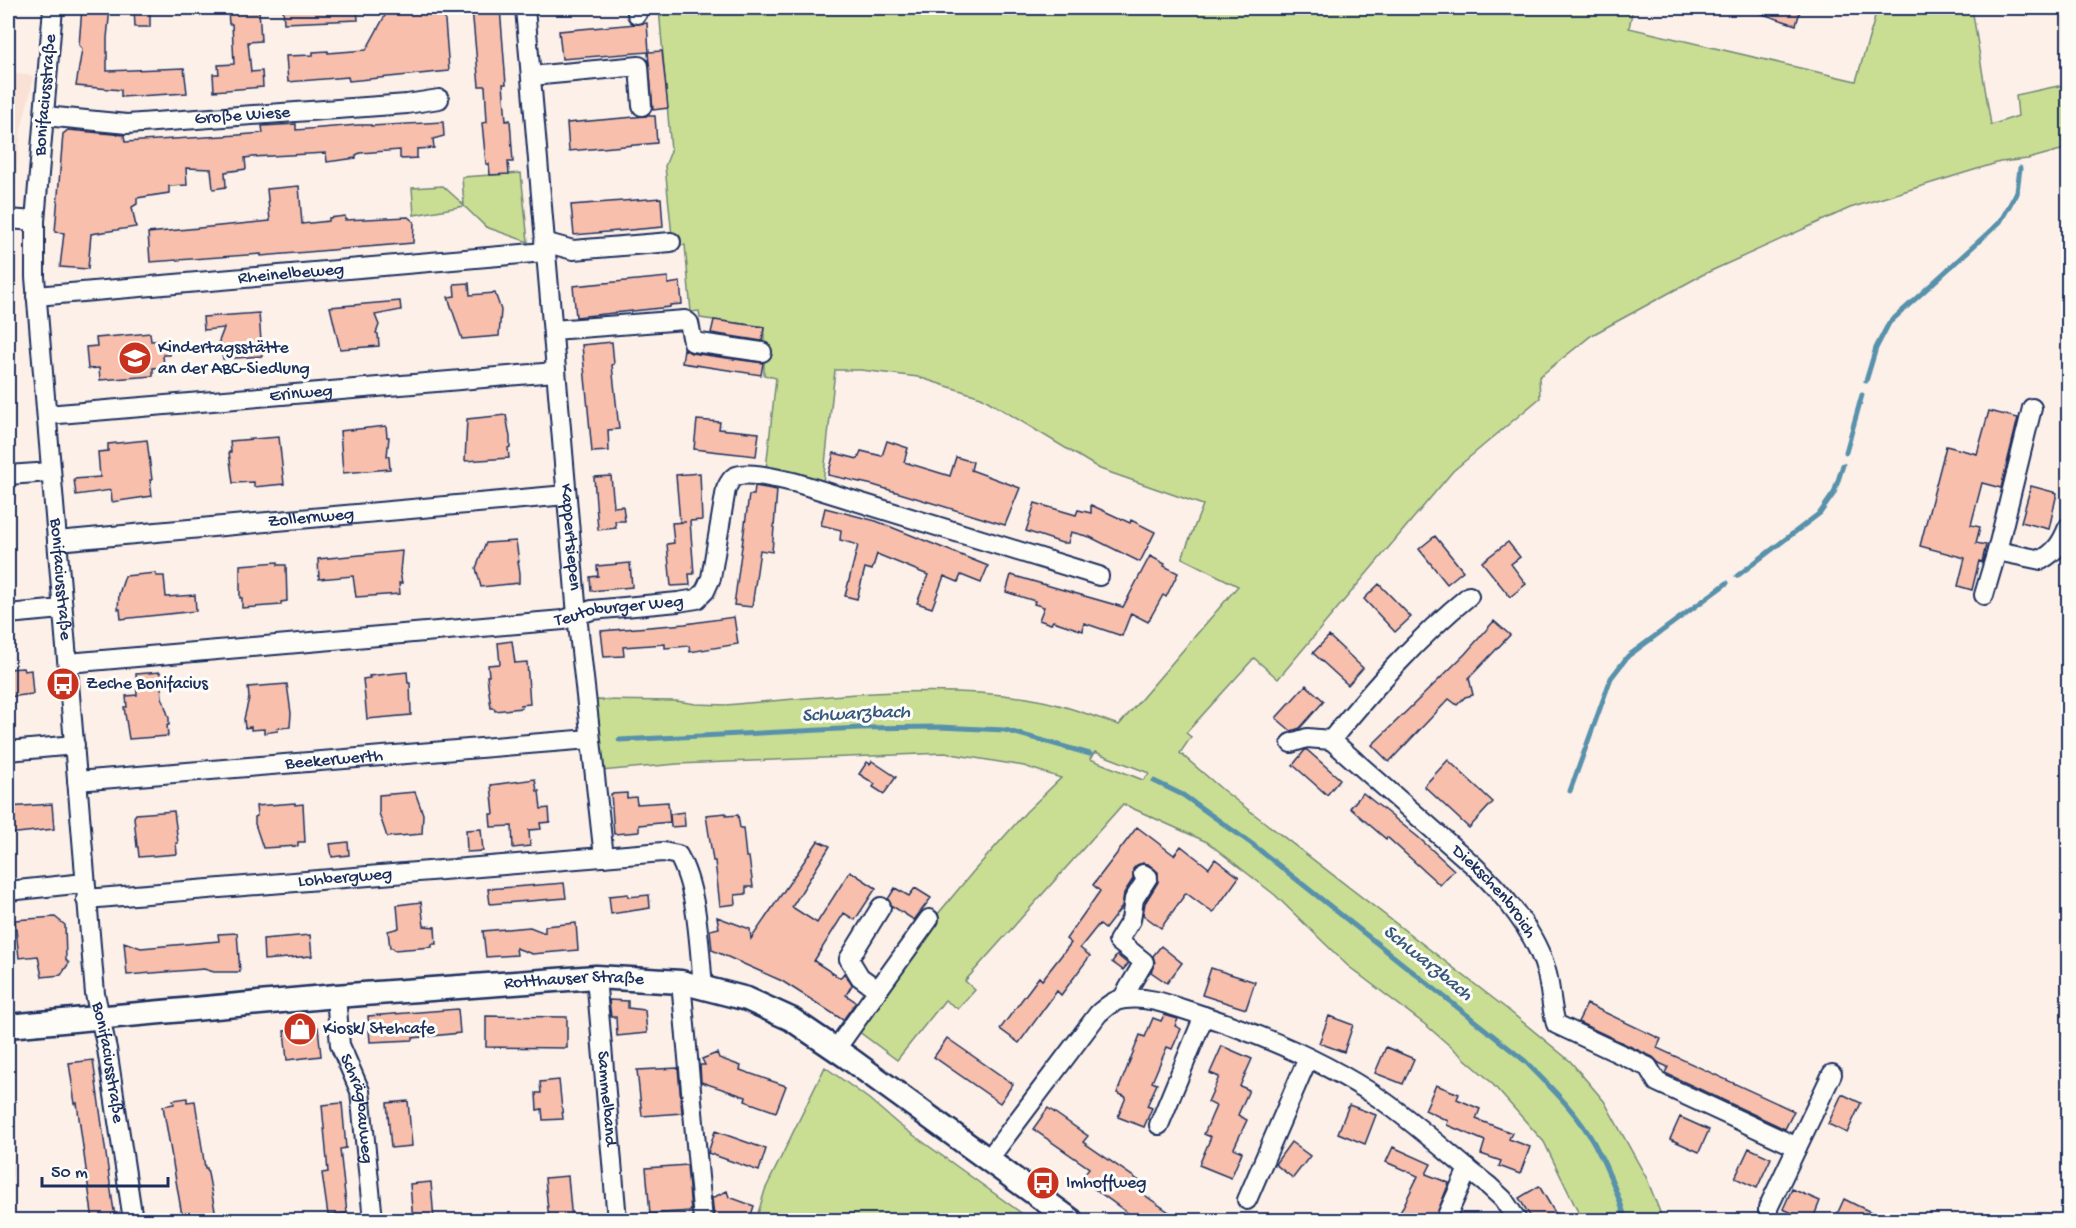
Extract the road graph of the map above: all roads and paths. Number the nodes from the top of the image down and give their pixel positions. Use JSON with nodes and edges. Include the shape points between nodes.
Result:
{"nodes":[{"id":1,"x":53,"y":8,"type":"edge"},
{"id":2,"x":525,"y":8,"type":"edge"},
{"id":3,"x":531,"y":76,"type":"junction"},
{"id":4,"x":439,"y":99,"type":"dead end"},
{"id":5,"x":642,"y":106,"type":"dead end"},
{"id":6,"x":45,"y":116,"type":"junction"},
{"id":7,"x":8,"y":219,"type":"edge"},
{"id":8,"x":35,"y":222,"type":"junction"},
{"id":9,"x":671,"y":242,"type":"dead end"},
{"id":10,"x":545,"y":247,"type":"junction"},
{"id":11,"x":36,"y":296,"type":"junction"},
{"id":12,"x":553,"y":330,"type":"junction"},
{"id":13,"x":762,"y":352,"type":"dead end"},
{"id":14,"x":555,"y":372,"type":"junction"},
{"id":15,"x":2032,"y":408,"type":"dead end"},
{"id":16,"x":47,"y":415,"type":"junction"},
{"id":17,"x":51,"y":472,"type":"junction"},
{"id":18,"x":8,"y":475,"type":"edge"},
{"id":19,"x":566,"y":495,"type":"junction"},
{"id":20,"x":2068,"y":527,"type":"edge"},
{"id":21,"x":57,"y":541,"type":"junction"},
{"id":22,"x":1997,"y":551,"type":"junction"},
{"id":23,"x":1099,"y":576,"type":"dead end"},
{"id":24,"x":1984,"y":595,"type":"dead end"},
{"id":25,"x":1469,"y":596,"type":"dead end"},
{"id":26,"x":62,"y":609,"type":"junction"},
{"id":27,"x":8,"y":614,"type":"edge"},
{"id":28,"x":577,"y":615,"type":"junction"},
{"id":29,"x":68,"y":663,"type":"junction"},
{"id":30,"x":590,"y":739,"type":"junction"},
{"id":31,"x":1331,"y":740,"type":"junction"},
{"id":32,"x":1291,"y":743,"type":"dead end"},
{"id":33,"x":75,"y":745,"type":"junction"},
{"id":34,"x":8,"y":751,"type":"edge"},
{"id":35,"x":77,"y":781,"type":"junction"},
{"id":36,"x":604,"y":857,"type":"junction"},
{"id":37,"x":1143,"y":874,"type":"dead end"},
{"id":38,"x":8,"y":891,"type":"edge"},
{"id":39,"x":86,"y":891,"type":"junction"},
{"id":40,"x":881,"y":907,"type":"dead end"},
{"id":41,"x":929,"y":919,"type":"dead end"},
{"id":42,"x":596,"y":977,"type":"junction"},
{"id":43,"x":681,"y":981,"type":"junction"},
{"id":44,"x":703,"y":986,"type":"junction"},
{"id":45,"x":878,"y":990,"type":"junction"},
{"id":46,"x":336,"y":996,"type":"junction"},
{"id":47,"x":1122,"y":999,"type":"junction"},
{"id":48,"x":1204,"y":1016,"type":"junction"},
{"id":49,"x":98,"y":1017,"type":"junction"},
{"id":50,"x":8,"y":1026,"type":"edge"},
{"id":51,"x":836,"y":1049,"type":"junction"},
{"id":52,"x":1308,"y":1058,"type":"junction"},
{"id":53,"x":1832,"y":1074,"type":"dead end"},
{"id":54,"x":1160,"y":1125,"type":"dead end"},
{"id":55,"x":1797,"y":1147,"type":"junction"},
{"id":56,"x":988,"y":1160,"type":"junction"},
{"id":57,"x":1468,"y":1169,"type":"junction"},
{"id":58,"x":1246,"y":1200,"type":"dead end"},
{"id":59,"x":1769,"y":1220,"type":"edge"},
{"id":60,"x":133,"y":1221,"type":"edge"},
{"id":61,"x":373,"y":1221,"type":"edge"},
{"id":62,"x":617,"y":1221,"type":"edge"},
{"id":63,"x":703,"y":1221,"type":"edge"},
{"id":64,"x":1071,"y":1221,"type":"edge"},
{"id":65,"x":1445,"y":1221,"type":"edge"},
{"id":66,"x":1517,"y":1221,"type":"edge"}],
"edges":[{"from":1,"to":6,"type":"street","name":"Bonifaciusstraße"},
{"from":2,"to":3,"type":"street","name":"Kappertsiepen"},
{"from":3,"to":5,"type":"street","via":[[639,66]]},
{"from":3,"to":10,"type":"street","name":"Kappertsiepen"},
{"from":4,"to":6,"type":"street","name":"Große Wiese","via":[[127,124]]},
{"from":6,"to":8,"type":"street","name":"Bonifaciusstraße"},
{"from":7,"to":8,"type":"street"},
{"from":8,"to":11,"type":"street","name":"Bonifaciusstraße"},
{"from":9,"to":10,"type":"street","via":[[573,250]]},
{"from":10,"to":11,"type":"street","name":"Rheinelbeweg"},
{"from":10,"to":12,"type":"street","name":"Kappertsiepen"},
{"from":11,"to":16,"type":"street","name":"Bonifaciusstraße"},
{"from":12,"to":13,"type":"street","via":[[685,320],[693,342]]},
{"from":12,"to":14,"type":"street","name":"Kappertsiepen"},
{"from":14,"to":16,"type":"street","name":"Erinweg"},
{"from":14,"to":19,"type":"street","name":"Kappertsiepen"},
{"from":15,"to":22,"type":"street"},
{"from":16,"to":17,"type":"street","name":"Bonifaciusstraße"},
{"from":17,"to":18,"type":"street"},
{"from":17,"to":21,"type":"street","name":"Bonifaciusstraße"},
{"from":19,"to":21,"type":"street","name":"Zollernweg"},
{"from":19,"to":28,"type":"street","name":"Kappertsiepen"},
{"from":20,"to":22,"type":"street","via":[[2061,544],[2042,560]]},
{"from":21,"to":26,"type":"street","name":"Bonifaciusstraße"},
{"from":22,"to":24,"type":"street"},
{"from":23,"to":28,"type":"street","name":"Teutoburger Weg","via":[[797,483],[741,475],[734,477],[726,489],[711,578],[697,599]]},
{"from":25,"to":31,"type":"street","via":[[1399,661]]},
{"from":26,"to":27,"type":"street"},
{"from":26,"to":29,"type":"street","name":"Bonifaciusstraße"},
{"from":28,"to":29,"type":"street","name":"Teutoburger Weg","via":[[563,620]]},
{"from":28,"to":30,"type":"street","name":"Kappertsiepen"},
{"from":29,"to":33,"type":"street","name":"Bonifaciusstraße"},
{"from":30,"to":35,"type":"street","name":"Beekerwerth"},
{"from":30,"to":36,"type":"street","name":"Kappertsiepen"},
{"from":31,"to":32,"type":"street","via":[[1307,738]]},
{"from":31,"to":55,"type":"street","name":"Diekschenbroich","via":[[1485,876],[1512,909],[1535,940],[1547,974],[1556,1024],[1648,1067],[1657,1083]]},
{"from":33,"to":34,"type":"street"},
{"from":33,"to":35,"type":"street","name":"Bonifaciusstraße"},
{"from":35,"to":39,"type":"street","name":"Bonifaciusstraße"},
{"from":36,"to":39,"type":"street","name":"Lohbergweg"},
{"from":36,"to":44,"type":"street","via":[[663,852],[678,855],[691,888]]},
{"from":37,"to":47,"type":"street","via":[[1148,877],[1134,899],[1131,920],[1118,941],[1144,962]]},
{"from":38,"to":39,"type":"street","name":"Lohbergweg"},
{"from":39,"to":49,"type":"street","name":"Bonifaciusstraße"},
{"from":40,"to":45,"type":"street","via":[[849,959],[860,977]]},
{"from":41,"to":45,"type":"street"},
{"from":42,"to":43,"type":"main road","name":"Rotthauser Straße"},
{"from":42,"to":46,"type":"main road","name":"Rotthauser Straße"},
{"from":42,"to":62,"type":"street","name":"Sammelband"},
{"from":43,"to":44,"type":"main road","name":"Rotthauser Straße"},
{"from":43,"to":63,"type":"street"},
{"from":44,"to":51,"type":"main road","name":"Rotthauser Straße","via":[[747,999],[791,1019]]},
{"from":45,"to":51,"type":"street"},
{"from":46,"to":49,"type":"main road","name":"Rotthauser Straße"},
{"from":46,"to":61,"type":"street","name":"Schrägbauweg","via":[[340,1045],[360,1091]]},
{"from":47,"to":48,"type":"street","via":[[1146,999]]},
{"from":47,"to":56,"type":"street","via":[[1098,1014]]},
{"from":48,"to":52,"type":"street"},
{"from":48,"to":54,"type":"street"},
{"from":49,"to":50,"type":"main road","name":"Rotthauser Straße"},
{"from":49,"to":60,"type":"street","name":"Bonifaciusstraße"},
{"from":51,"to":56,"type":"main road","name":"Rotthauser Straße"},
{"from":52,"to":57,"type":"street","via":[[1383,1101]]},
{"from":52,"to":58,"type":"street"},
{"from":53,"to":55,"type":"street"},
{"from":55,"to":59,"type":"street","via":[[1768,1208]]},
{"from":56,"to":64,"type":"main road","name":"Rotthauser Straße"},
{"from":57,"to":65,"type":"street"},
{"from":57,"to":66,"type":"street","via":[[1503,1199]]}]}
